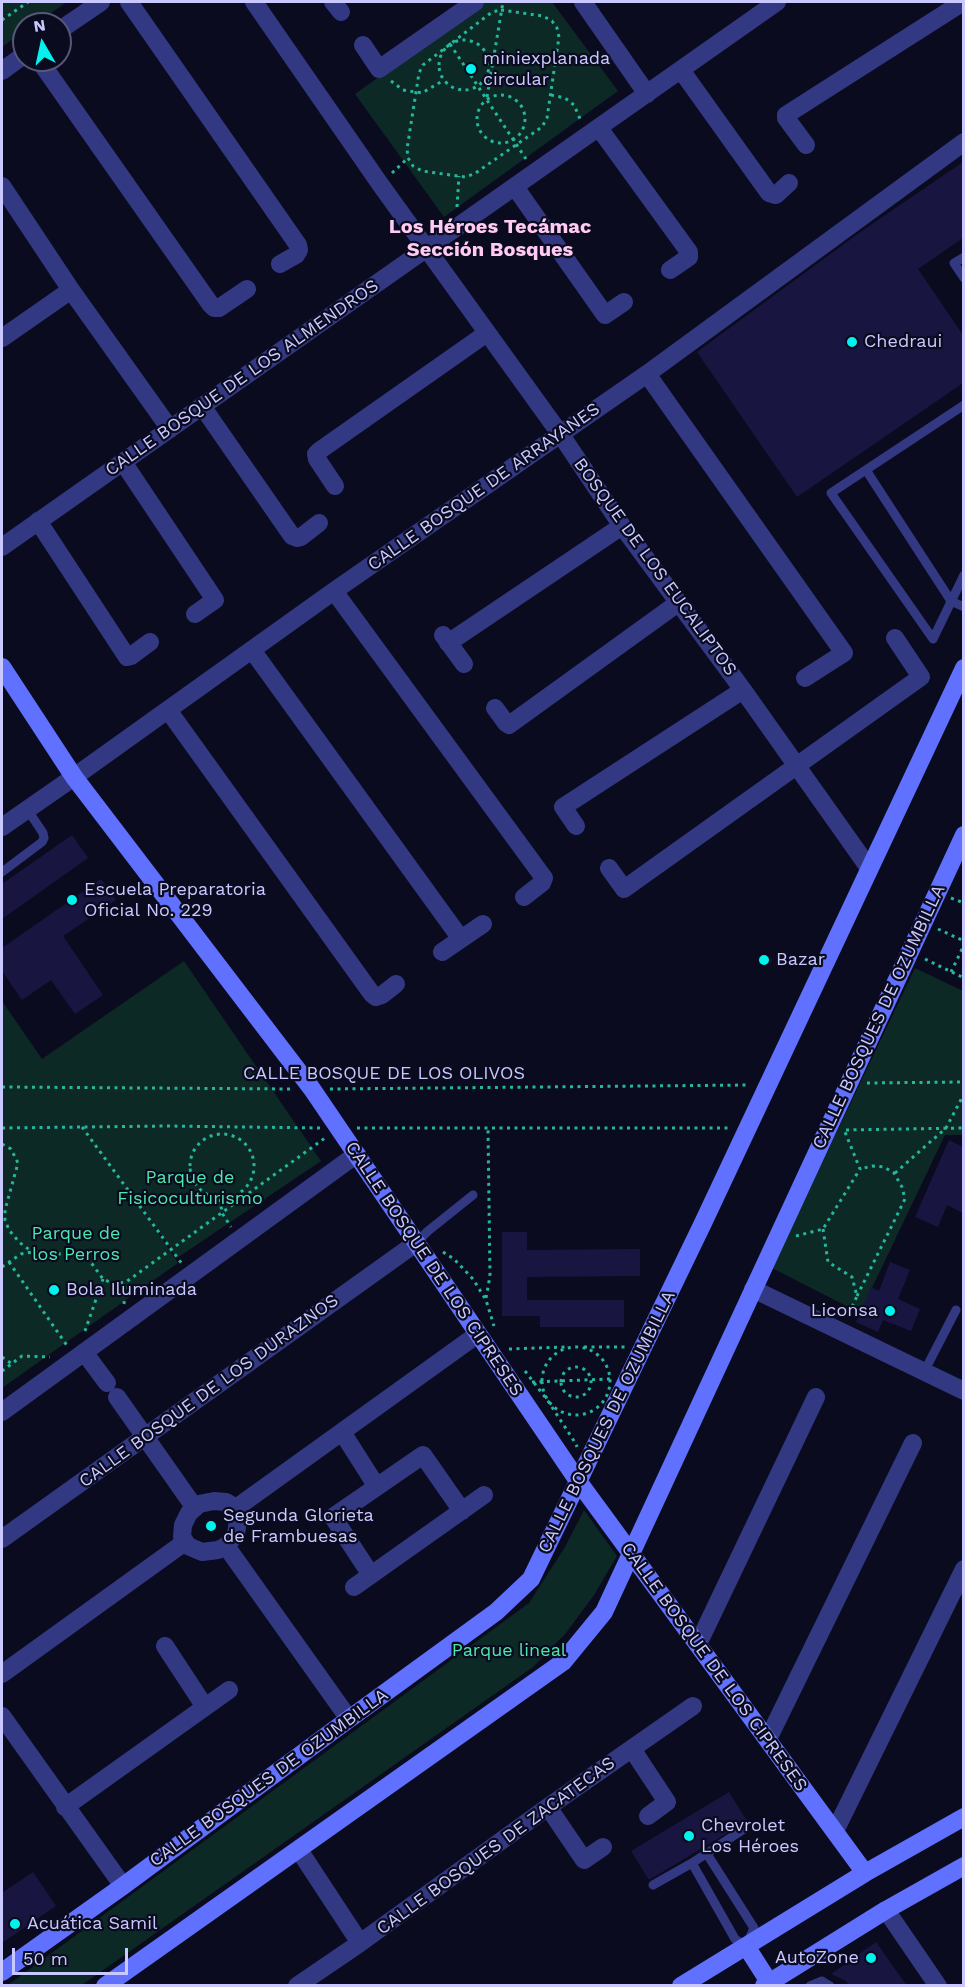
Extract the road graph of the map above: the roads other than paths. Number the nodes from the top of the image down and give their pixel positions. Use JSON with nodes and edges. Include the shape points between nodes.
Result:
{"nodes":[{"id":1,"x":101,"y":2,"type":"edge"},
{"id":2,"x":129,"y":2,"type":"edge"},
{"id":3,"x":254,"y":2,"type":"edge"},
{"id":4,"x":475,"y":2,"type":"edge"},
{"id":5,"x":583,"y":2,"type":"edge"},
{"id":6,"x":777,"y":2,"type":"edge"},
{"id":7,"x":963,"y":2,"type":"edge"},
{"id":8,"x":72,"y":22,"type":"edge"},
{"id":9,"x":363,"y":45,"type":"dead end"},
{"id":10,"x":681,"y":70,"type":"junction"},
{"id":11,"x":47,"y":72,"type":"edge"},
{"id":12,"x":647,"y":94,"type":"junction"},
{"id":13,"x":593,"y":132,"type":"junction"},
{"id":14,"x":963,"y":142,"type":"edge"},
{"id":15,"x":806,"y":145,"type":"dead end"},
{"id":16,"x":789,"y":183,"type":"dead end"},
{"id":17,"x":515,"y":187,"type":"junction"},
{"id":18,"x":5,"y":198,"type":"edge"},
{"id":19,"x":426,"y":249,"type":"junction"},
{"id":20,"x":963,"y":257,"type":"edge"},
{"id":21,"x":280,"y":264,"type":"dead end"},
{"id":22,"x":670,"y":270,"type":"dead end"},
{"id":23,"x":963,"y":278,"type":"edge"},
{"id":24,"x":247,"y":289,"type":"dead end"},
{"id":25,"x":71,"y":290,"type":"junction"},
{"id":26,"x":624,"y":302,"type":"dead end"},
{"id":27,"x":487,"y":333,"type":"junction"},
{"id":28,"x":2,"y":338,"type":"edge"},
{"id":29,"x":647,"y":374,"type":"junction"},
{"id":30,"x":963,"y":405,"type":"edge"},
{"id":31,"x":202,"y":406,"type":"junction"},
{"id":32,"x":170,"y":429,"type":"junction"},
{"id":33,"x":561,"y":435,"type":"junction"},
{"id":34,"x":123,"y":462,"type":"junction"},
{"id":35,"x":866,"y":470,"type":"junction"},
{"id":36,"x":335,"y":486,"type":"dead end"},
{"id":37,"x":38,"y":521,"type":"junction"},
{"id":38,"x":319,"y":523,"type":"dead end"},
{"id":39,"x":622,"y":526,"type":"junction"},
{"id":40,"x":2,"y":546,"type":"edge"},
{"id":41,"x":963,"y":575,"type":"edge"},
{"id":42,"x":334,"y":591,"type":"junction"},
{"id":43,"x":951,"y":601,"type":"junction"},
{"id":44,"x":678,"y":603,"type":"junction"},
{"id":45,"x":963,"y":607,"type":"edge"},
{"id":46,"x":195,"y":614,"type":"dead end"},
{"id":47,"x":895,"y":638,"type":"dead end"},
{"id":48,"x":150,"y":642,"type":"dead end"},
{"id":49,"x":252,"y":650,"type":"junction"},
{"id":50,"x":464,"y":664,"type":"dead end"},
{"id":51,"x":963,"y":668,"type":"edge"},
{"id":52,"x":805,"y":678,"type":"dead end"},
{"id":53,"x":5,"y":679,"type":"edge"},
{"id":54,"x":743,"y":690,"type":"junction"},
{"id":55,"x":495,"y":708,"type":"dead end"},
{"id":56,"x":168,"y":710,"type":"junction"},
{"id":57,"x":796,"y":765,"type":"junction"},
{"id":58,"x":74,"y":777,"type":"junction"},
{"id":59,"x":27,"y":809,"type":"junction"},
{"id":60,"x":2,"y":826,"type":"edge"},
{"id":61,"x":576,"y":826,"type":"dead end"},
{"id":62,"x":963,"y":835,"type":"edge"},
{"id":63,"x":609,"y":868,"type":"dead end"},
{"id":64,"x":869,"y":868,"type":"junction"},
{"id":65,"x":2,"y":872,"type":"edge"},
{"id":66,"x":524,"y":897,"type":"dead end"},
{"id":67,"x":483,"y":924,"type":"dead end"},
{"id":68,"x":461,"y":939,"type":"junction"},
{"id":69,"x":442,"y":952,"type":"dead end"},
{"id":70,"x":396,"y":984,"type":"dead end"},
{"id":71,"x":357,"y":1154,"type":"junction"},
{"id":72,"x":473,"y":1195,"type":"dead end"},
{"id":73,"x":416,"y":1243,"type":"junction"},
{"id":74,"x":753,"y":1289,"type":"junction"},
{"id":75,"x":956,"y":1310,"type":"dead end"},
{"id":76,"x":483,"y":1342,"type":"junction"},
{"id":77,"x":80,"y":1355,"type":"junction"},
{"id":78,"x":924,"y":1372,"type":"junction"},
{"id":79,"x":963,"y":1391,"type":"edge"},
{"id":80,"x":816,"y":1396,"type":"dead end"},
{"id":81,"x":2,"y":1412,"type":"edge"},
{"id":82,"x":342,"y":1432,"type":"junction"},
{"id":83,"x":144,"y":1437,"type":"junction"},
{"id":84,"x":913,"y":1443,"type":"dead end"},
{"id":85,"x":578,"y":1481,"type":"junction"},
{"id":86,"x":377,"y":1487,"type":"junction"},
{"id":87,"x":484,"y":1496,"type":"dead end"},
{"id":88,"x":195,"y":1508,"type":"junction"},
{"id":89,"x":236,"y":1508,"type":"junction"},
{"id":90,"x":462,"y":1511,"type":"junction"},
{"id":91,"x":2,"y":1539,"type":"edge"},
{"id":92,"x":185,"y":1542,"type":"junction"},
{"id":93,"x":226,"y":1546,"type":"junction"},
{"id":94,"x":632,"y":1554,"type":"junction"},
{"id":95,"x":963,"y":1569,"type":"edge"},
{"id":96,"x":371,"y":1575,"type":"junction"},
{"id":97,"x":354,"y":1587,"type":"dead end"},
{"id":98,"x":698,"y":1644,"type":"junction"},
{"id":99,"x":165,"y":1646,"type":"dead end"},
{"id":100,"x":2,"y":1674,"type":"edge"},
{"id":101,"x":229,"y":1690,"type":"dead end"},
{"id":102,"x":693,"y":1706,"type":"dead end"},
{"id":103,"x":205,"y":1707,"type":"junction"},
{"id":104,"x":2,"y":1716,"type":"edge"},
{"id":105,"x":349,"y":1719,"type":"junction"},
{"id":106,"x":768,"y":1739,"type":"junction"},
{"id":107,"x":632,"y":1749,"type":"junction"},
{"id":108,"x":65,"y":1807,"type":"junction"},
{"id":109,"x":548,"y":1808,"type":"junction"},
{"id":110,"x":648,"y":1816,"type":"dead end"},
{"id":111,"x":962,"y":1816,"type":"edge"},
{"id":112,"x":744,"y":1829,"type":"dead end"},
{"id":113,"x":835,"y":1831,"type":"junction"},
{"id":114,"x":603,"y":1847,"type":"dead end"},
{"id":115,"x":299,"y":1851,"type":"junction"},
{"id":116,"x":707,"y":1854,"type":"junction"},
{"id":117,"x":692,"y":1863,"type":"junction"},
{"id":118,"x":963,"y":1866,"type":"edge"},
{"id":119,"x":718,"y":1870,"type":"junction"},
{"id":120,"x":865,"y":1873,"type":"junction"},
{"id":121,"x":702,"y":1880,"type":"junction"},
{"id":122,"x":652,"y":1885,"type":"dead end"},
{"id":123,"x":123,"y":1886,"type":"junction"},
{"id":124,"x":737,"y":1902,"type":"junction"},
{"id":125,"x":886,"y":1910,"type":"junction"},
{"id":126,"x":720,"y":1912,"type":"junction"},
{"id":127,"x":360,"y":1943,"type":"junction"},
{"id":128,"x":746,"y":1946,"type":"junction"},
{"id":129,"x":2,"y":1972,"type":"edge"},
{"id":130,"x":766,"y":1984,"type":"edge"},
{"id":131,"x":105,"y":1986,"type":"edge"},
{"id":132,"x":297,"y":1986,"type":"edge"},
{"id":133,"x":681,"y":1986,"type":"edge"},
{"id":134,"x":810,"y":1986,"type":"edge"},
{"id":135,"x":830,"y":1986,"type":"edge"},
{"id":136,"x":938,"y":1986,"type":"edge"}],
"edges":[{"from":1,"to":8,"type":"street"},
{"from":2,"to":21,"type":"street","via":[[298,245],[296,255]]},
{"from":3,"to":19,"type":"street","name":"BOSQUE DE LOS EUCALIPTOS"},
{"from":4,"to":9,"type":"street","via":[[379,69]]},
{"from":5,"to":12,"type":"street"},
{"from":6,"to":10,"type":"street","name":"CALLE BOSQUE DE LOS ALMENDROS"},
{"from":7,"to":15,"type":"street","via":[[786,115]]},
{"from":10,"to":12,"type":"street","name":"CALLE BOSQUE DE LOS ALMENDROS"},
{"from":10,"to":16,"type":"street","via":[[769,194],[776,195]]},
{"from":11,"to":24,"type":"street","via":[[214,308]]},
{"from":12,"to":13,"type":"street","name":"CALLE BOSQUE DE LOS ALMENDROS"},
{"from":13,"to":17,"type":"street","name":"CALLE BOSQUE DE LOS ALMENDROS"},
{"from":13,"to":22,"type":"street","via":[[689,252],[689,257]]},
{"from":14,"to":29,"type":"street","name":"CALLE BOSQUE DE ARRAYANES"},
{"from":17,"to":19,"type":"street","name":"CALLE BOSQUE DE LOS ALMENDROS"},
{"from":17,"to":26,"type":"street","via":[[605,315]]},
{"from":18,"to":25,"type":"street"},
{"from":19,"to":27,"type":"street","name":"BOSQUE DE LOS EUCALIPTOS"},
{"from":19,"to":31,"type":"street","name":"CALLE BOSQUE DE LOS ALMENDROS"},
{"from":20,"to":23,"type":"lane","via":[[954,263]]},
{"from":25,"to":28,"type":"street"},
{"from":25,"to":32,"type":"street"},
{"from":27,"to":33,"type":"street","name":"BOSQUE DE LOS EUCALIPTOS"},
{"from":27,"to":36,"type":"street","via":[[316,454]]},
{"from":29,"to":33,"type":"street","name":"CALLE BOSQUE DE ARRAYANES"},
{"from":29,"to":52,"type":"street","via":[[844,653]]},
{"from":30,"to":35,"type":"lane"},
{"from":31,"to":32,"type":"street","name":"CALLE BOSQUE DE LOS ALMENDROS"},
{"from":31,"to":38,"type":"street","via":[[292,536],[301,537]]},
{"from":32,"to":34,"type":"street","name":"CALLE BOSQUE DE LOS ALMENDROS"},
{"from":33,"to":39,"type":"street","name":"BOSQUE DE LOS EUCALIPTOS"},
{"from":33,"to":42,"type":"street","name":"CALLE BOSQUE DE ARRAYANES"},
{"from":34,"to":37,"type":"street","name":"CALLE BOSQUE DE LOS ALMENDROS"},
{"from":34,"to":46,"type":"street","via":[[215,600]]},
{"from":35,"to":43,"type":"lane"},
{"from":35,"to":43,"type":"lane","via":[[831,493],[933,639]]},
{"from":37,"to":40,"type":"street","name":"CALLE BOSQUE DE LOS ALMENDROS"},
{"from":37,"to":48,"type":"street","via":[[127,657]]},
{"from":39,"to":44,"type":"street","name":"BOSQUE DE LOS EUCALIPTOS"},
{"from":39,"to":50,"type":"street","via":[[446,639]]},
{"from":41,"to":43,"type":"lane"},
{"from":42,"to":49,"type":"street","name":"CALLE BOSQUE DE ARRAYANES"},
{"from":42,"to":66,"type":"street","via":[[544,878]]},
{"from":43,"to":45,"type":"lane"},
{"from":44,"to":54,"type":"street","name":"BOSQUE DE LOS EUCALIPTOS"},
{"from":44,"to":55,"type":"street","via":[[509,725]]},
{"from":47,"to":57,"type":"street","via":[[921,677]]},
{"from":49,"to":56,"type":"street","name":"CALLE BOSQUE DE ARRAYANES"},
{"from":49,"to":68,"type":"street"},
{"from":51,"to":64,"type":"main road","name":"CALLE BOSQUES DE OZUMBILLA"},
{"from":53,"to":58,"type":"main road","name":"CALLE BOSQUE DE LOS CIPRESES"},
{"from":54,"to":57,"type":"street","name":"BOSQUE DE LOS EUCALIPTOS"},
{"from":54,"to":61,"type":"street","via":[[563,807]]},
{"from":56,"to":58,"type":"street","name":"CALLE BOSQUE DE ARRAYANES"},
{"from":56,"to":70,"type":"street","via":[[372,994],[382,995]]},
{"from":57,"to":63,"type":"street","via":[[624,889]]},
{"from":57,"to":64,"type":"street","name":"BOSQUE DE LOS EUCALIPTOS"},
{"from":58,"to":59,"type":"street","name":"CALLE BOSQUE DE ARRAYANES"},
{"from":58,"to":71,"type":"main road","name":"CALLE BOSQUE DE LOS CIPRESES","via":[[312,1089]]},
{"from":59,"to":60,"type":"street","name":"CALLE BOSQUE DE ARRAYANES"},
{"from":59,"to":65,"type":"lane","via":[[44,838]]},
{"from":62,"to":74,"type":"main road","name":"CALLE BOSQUES DE OZUMBILLA"},
{"from":64,"to":85,"type":"main road","name":"CALLE BOSQUES DE OZUMBILLA","via":[[642,1347],[618,1379]]},
{"from":67,"to":68,"type":"street"},
{"from":68,"to":69,"type":"street"},
{"from":71,"to":73,"type":"main road","name":"CALLE BOSQUE DE LOS CIPRESES"},
{"from":71,"to":77,"type":"street"},
{"from":72,"to":73,"type":"lane"},
{"from":73,"to":76,"type":"main road","name":"CALLE BOSQUE DE LOS CIPRESES"},
{"from":73,"to":83,"type":"street","name":"CALLE BOSQUE DE LOS DURAZNOS"},
{"from":74,"to":78,"type":"street"},
{"from":74,"to":94,"type":"main road","name":"CALLE BOSQUES DE OZUMBILLA"},
{"from":75,"to":78,"type":"lane"},
{"from":76,"to":82,"type":"street"},
{"from":76,"to":85,"type":"main road","name":"CALLE BOSQUE DE LOS CIPRESES"},
{"from":77,"to":81,"type":"street"},
{"from":77,"to":83,"type":"street","via":[[112,1390]]},
{"from":78,"to":79,"type":"street"},
{"from":80,"to":98,"type":"street"},
{"from":82,"to":86,"type":"street"},
{"from":82,"to":89,"type":"street"},
{"from":83,"to":88,"type":"street"},
{"from":83,"to":91,"type":"street","name":"CALLE BOSQUE DE LOS DURAZNOS"},
{"from":84,"to":106,"type":"street"},
{"from":85,"to":94,"type":"main road","name":"CALLE BOSQUE DE LOS CIPRESES"},
{"from":85,"to":105,"type":"main road","name":"CALLE BOSQUES DE OZUMBILLA","via":[[531,1578],[496,1612]]},
{"from":86,"to":90,"type":"street","via":[[423,1455]]},
{"from":86,"to":96,"type":"street","via":[[333,1517]]},
{"from":87,"to":90,"type":"street"},
{"from":88,"to":89,"type":"street","via":[[214,1501]]},
{"from":88,"to":92,"type":"street","via":[[183,1525]]},
{"from":89,"to":93,"type":"street","via":[[236,1534]]},
{"from":90,"to":96,"type":"street"},
{"from":92,"to":93,"type":"street","via":[[202,1552]]},
{"from":92,"to":100,"type":"street"},
{"from":93,"to":105,"type":"street"},
{"from":94,"to":98,"type":"main road","name":"CALLE BOSQUE DE LOS CIPRESES"},
{"from":94,"to":115,"type":"main road","name":"CALLE BOSQUES DE OZUMBILLA","via":[[604,1612],[563,1662]]},
{"from":95,"to":113,"type":"street"},
{"from":96,"to":97,"type":"street"},
{"from":98,"to":106,"type":"main road","name":"CALLE BOSQUE DE LOS CIPRESES"},
{"from":99,"to":103,"type":"street"},
{"from":101,"to":103,"type":"street"},
{"from":102,"to":107,"type":"street","name":"CALLE BOSQUES DE ZACATECAS"},
{"from":103,"to":108,"type":"street"},
{"from":104,"to":108,"type":"street"},
{"from":105,"to":123,"type":"main road","name":"CALLE BOSQUES DE OZUMBILLA"},
{"from":106,"to":113,"type":"main road","name":"CALLE BOSQUE DE LOS CIPRESES"},
{"from":107,"to":109,"type":"street","name":"CALLE BOSQUES DE ZACATECAS"},
{"from":107,"to":110,"type":"street","via":[[668,1802]]},
{"from":108,"to":123,"type":"street"},
{"from":109,"to":114,"type":"street","via":[[584,1860]]},
{"from":109,"to":127,"type":"street","name":"CALLE BOSQUES DE ZACATECAS"},
{"from":111,"to":120,"type":"main road"},
{"from":112,"to":116,"type":"lane"},
{"from":113,"to":120,"type":"main road","name":"CALLE BOSQUE DE LOS CIPRESES"},
{"from":115,"to":127,"type":"street"},
{"from":115,"to":131,"type":"main road","name":"CALLE BOSQUES DE OZUMBILLA"},
{"from":116,"to":117,"type":"lane"},
{"from":116,"to":119,"type":"lane"},
{"from":117,"to":121,"type":"lane"},
{"from":117,"to":122,"type":"lane"},
{"from":118,"to":125,"type":"main road"},
{"from":119,"to":121,"type":"lane"},
{"from":119,"to":124,"type":"lane"},
{"from":120,"to":128,"type":"main road"},
{"from":121,"to":126,"type":"lane"},
{"from":123,"to":129,"type":"main road","name":"CALLE BOSQUES DE OZUMBILLA"},
{"from":124,"to":126,"type":"lane"},
{"from":124,"to":128,"type":"lane","via":[[754,1928]]},
{"from":125,"to":130,"type":"main road"},
{"from":125,"to":136,"type":"street"},
{"from":126,"to":128,"type":"lane","via":[[735,1939]]},
{"from":127,"to":132,"type":"street","name":"CALLE BOSQUES DE ZACATECAS"},
{"from":128,"to":130,"type":"main road"},
{"from":128,"to":133,"type":"main road"},
{"from":134,"to":135,"type":"lane","via":[[822,1981]]}]}
